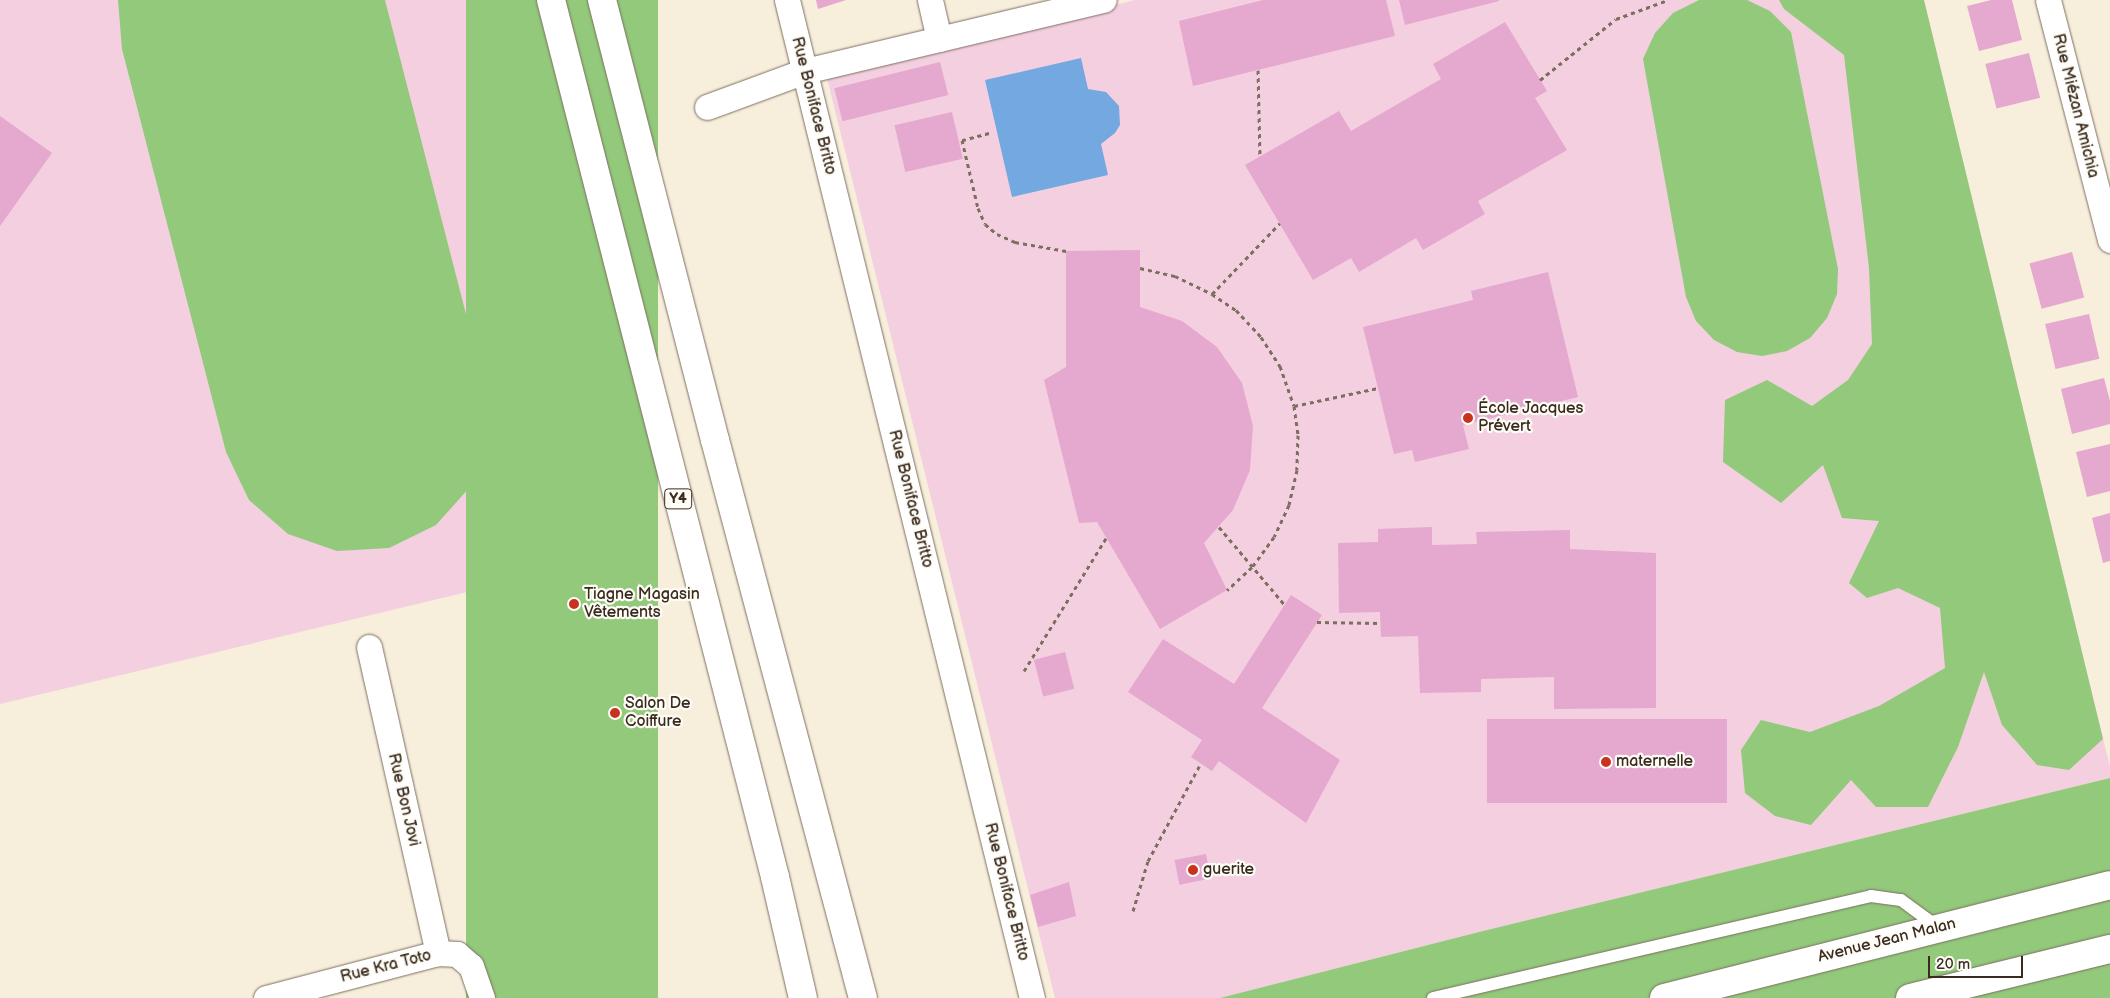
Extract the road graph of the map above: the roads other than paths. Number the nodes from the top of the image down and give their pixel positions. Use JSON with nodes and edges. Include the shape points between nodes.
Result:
{"nodes":[{"id":1,"x":551,"y":0,"type":"edge"},
{"id":2,"x":602,"y":0,"type":"edge"},
{"id":3,"x":787,"y":0,"type":"edge"},
{"id":4,"x":930,"y":0,"type":"edge"},
{"id":5,"x":1104,"y":0,"type":"edge"},
{"id":6,"x":2048,"y":0,"type":"edge"},
{"id":7,"x":939,"y":39,"type":"junction"},
{"id":8,"x":805,"y":71,"type":"junction"},
{"id":9,"x":707,"y":107,"type":"dead end"},
{"id":10,"x":2102,"y":175,"type":"edge"},
{"id":11,"x":2110,"y":240,"type":"edge"},
{"id":12,"x":369,"y":648,"type":"dead end"},
{"id":13,"x":2110,"y":885,"type":"edge"},
{"id":14,"x":1939,"y":928,"type":"junction"},
{"id":15,"x":2110,"y":949,"type":"edge"},
{"id":16,"x":438,"y":953,"type":"junction"},
{"id":17,"x":266,"y":998,"type":"edge"},
{"id":18,"x":482,"y":998,"type":"edge"},
{"id":19,"x":804,"y":998,"type":"edge"},
{"id":20,"x":863,"y":998,"type":"edge"},
{"id":21,"x":1032,"y":998,"type":"edge"},
{"id":22,"x":1433,"y":998,"type":"edge"},
{"id":23,"x":1664,"y":998,"type":"edge"},
{"id":24,"x":1910,"y":998,"type":"edge"}],
"edges":[{"from":1,"to":19,"type":"main road","number":"Y4"},
{"from":2,"to":20,"type":"main road"},
{"from":3,"to":8,"type":"street","name":"Rue Boniface Britto"},
{"from":4,"to":7,"type":"street"},
{"from":5,"to":7,"type":"street"},
{"from":6,"to":10,"type":"street","name":"Rue Miézan Amichia"},
{"from":7,"to":8,"type":"street"},
{"from":8,"to":9,"type":"street"},
{"from":8,"to":21,"type":"street","name":"Rue Boniface Britto"},
{"from":10,"to":11,"type":"street","name":"Rue Miézan Amichia"},
{"from":12,"to":16,"type":"street","name":"Rue Bon Jovi"},
{"from":13,"to":14,"type":"main road","name":"Avenue Jean Malan"},
{"from":14,"to":22,"type":"lane","via":[[1901,900],[1871,896]]},
{"from":14,"to":23,"type":"main road","name":"Avenue Jean Malan"},
{"from":15,"to":24,"type":"main road"},
{"from":16,"to":17,"type":"street","name":"Rue Kra Toto"},
{"from":16,"to":18,"type":"street","name":"Rue Kra Toto","via":[[457,954],[471,966]]}]}
